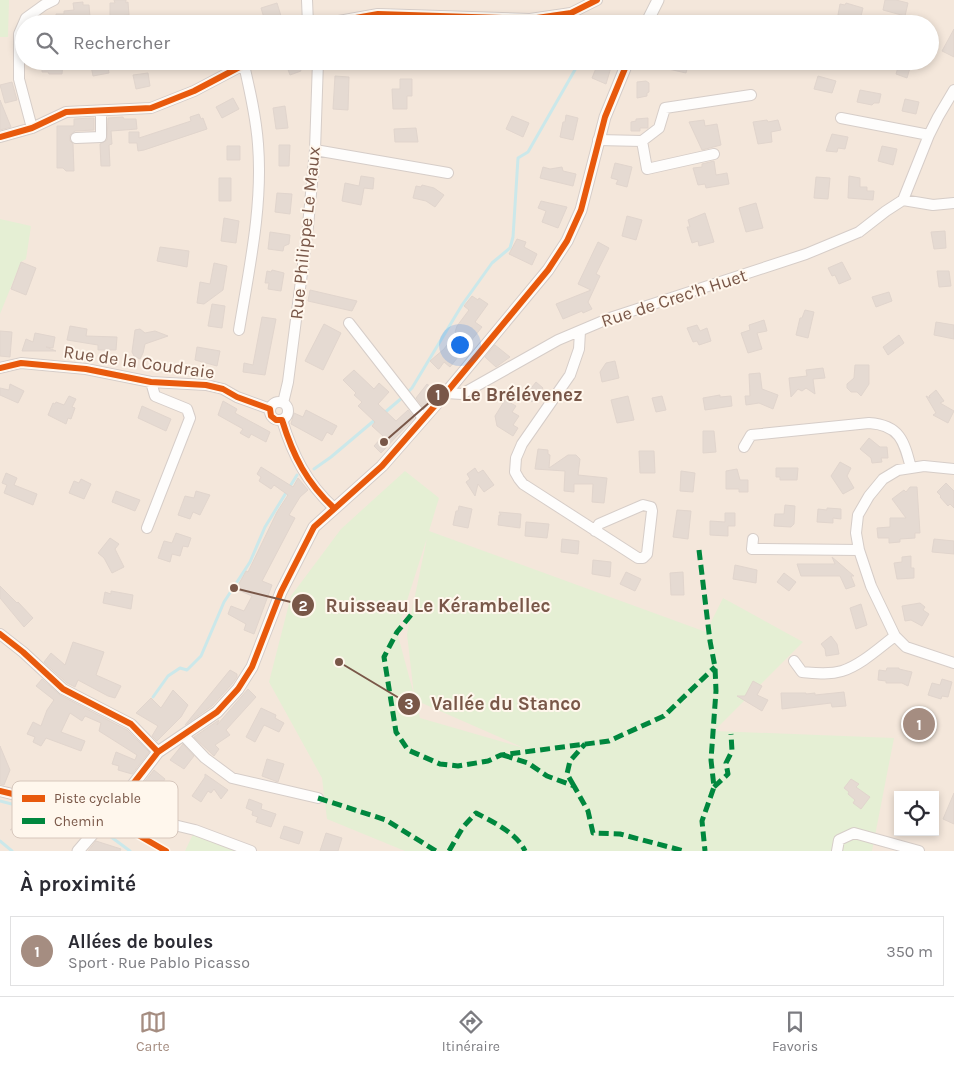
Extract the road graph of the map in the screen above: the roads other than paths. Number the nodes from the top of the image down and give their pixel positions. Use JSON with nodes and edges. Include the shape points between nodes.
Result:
{"nodes":[{"id":1,"x":54,"y":0,"type":"edge"},
{"id":2,"x":306,"y":0,"type":"edge"},
{"id":3,"x":597,"y":0,"type":"edge"},
{"id":4,"x":658,"y":0,"type":"edge"},
{"id":5,"x":30,"y":15,"type":"edge"},
{"id":6,"x":307,"y":15,"type":"edge"},
{"id":7,"x":372,"y":15,"type":"edge"},
{"id":8,"x":408,"y":15,"type":"edge"},
{"id":9,"x":563,"y":15,"type":"edge"},
{"id":10,"x":650,"y":15,"type":"edge"},
{"id":11,"x":19,"y":70,"type":"edge"},
{"id":12,"x":234,"y":70,"type":"edge"},
{"id":13,"x":249,"y":70,"type":"edge"},
{"id":14,"x":318,"y":70,"type":"edge"},
{"id":15,"x":624,"y":70,"type":"edge"},
{"id":16,"x":954,"y":90,"type":"edge"},
{"id":17,"x":750,"y":95,"type":"dead end"},
{"id":18,"x":101,"y":111,"type":"junction"},
{"id":19,"x":841,"y":118,"type":"dead end"},
{"id":20,"x":32,"y":128,"type":"junction"},
{"id":21,"x":929,"y":135,"type":"junction"},
{"id":22,"x":0,"y":138,"type":"edge"},
{"id":23,"x":76,"y":138,"type":"dead end"},
{"id":24,"x":598,"y":140,"type":"junction"},
{"id":25,"x":642,"y":141,"type":"junction"},
{"id":26,"x":315,"y":150,"type":"junction"},
{"id":27,"x":714,"y":154,"type":"dead end"},
{"id":28,"x":448,"y":172,"type":"dead end"},
{"id":29,"x":903,"y":200,"type":"junction"},
{"id":30,"x":954,"y":203,"type":"edge"},
{"id":31,"x":349,"y":323,"type":"dead end"},
{"id":32,"x":239,"y":330,"type":"dead end"},
{"id":33,"x":580,"y":331,"type":"junction"},
{"id":34,"x":0,"y":368,"type":"edge"},
{"id":35,"x":151,"y":382,"type":"junction"},
{"id":36,"x":446,"y":393,"type":"junction"},
{"id":37,"x":284,"y":403,"type":"junction"},
{"id":38,"x":270,"y":409,"type":"junction"},
{"id":39,"x":423,"y":418,"type":"junction"},
{"id":40,"x":282,"y":420,"type":"junction"},
{"id":41,"x":744,"y":447,"type":"dead end"},
{"id":42,"x":911,"y":468,"type":"junction"},
{"id":43,"x":954,"y":470,"type":"edge"},
{"id":44,"x":334,"y":508,"type":"junction"},
{"id":45,"x":147,"y":528,"type":"dead end"},
{"id":46,"x":595,"y":531,"type":"junction"},
{"id":47,"x":753,"y":538,"type":"dead end"},
{"id":48,"x":859,"y":550,"type":"junction"},
{"id":49,"x":0,"y":634,"type":"edge"},
{"id":50,"x":895,"y":636,"type":"junction"},
{"id":51,"x":794,"y":661,"type":"dead end"},
{"id":52,"x":954,"y":663,"type":"edge"},
{"id":53,"x":184,"y":736,"type":"junction"},
{"id":54,"x":158,"y":752,"type":"junction"},
{"id":55,"x":136,"y":781,"type":"edge"},
{"id":56,"x":318,"y":798,"type":"dead end"},
{"id":57,"x":178,"y":826,"type":"edge"},
{"id":58,"x":89,"y":838,"type":"edge"},
{"id":59,"x":78,"y":851,"type":"edge"},
{"id":60,"x":251,"y":851,"type":"edge"},
{"id":61,"x":837,"y":851,"type":"edge"},
{"id":62,"x":919,"y":851,"type":"edge"}],
"edges":[{"from":1,"to":5,"type":"street"},
{"from":2,"to":6,"type":"street"},
{"from":3,"to":9,"type":"street"},
{"from":4,"to":10,"type":"street"},
{"from":7,"to":8,"type":"street"},
{"from":11,"to":20,"type":"street"},
{"from":12,"to":18,"type":"street","via":[[194,91],[150,108]]},
{"from":13,"to":32,"type":"street","via":[[258,145],[258,208]]},
{"from":14,"to":26,"type":"street","name":"Rue Philippe Le Maux"},
{"from":15,"to":24,"type":"street"},
{"from":16,"to":21,"type":"street"},
{"from":17,"to":25,"type":"street","via":[[665,108],[659,128]]},
{"from":18,"to":20,"type":"street","via":[[66,112]]},
{"from":18,"to":23,"type":"street","via":[[102,137]]},
{"from":19,"to":21,"type":"street"},
{"from":20,"to":22,"type":"street"},
{"from":21,"to":29,"type":"street"},
{"from":24,"to":25,"type":"street"},
{"from":24,"to":36,"type":"street","via":[[581,210],[567,241],[548,270]]},
{"from":25,"to":27,"type":"street","via":[[647,169]]},
{"from":26,"to":28,"type":"street"},
{"from":26,"to":37,"type":"street","name":"Rue Philippe Le Maux","via":[[307,236]]},
{"from":29,"to":30,"type":"street","via":[[933,205]]},
{"from":29,"to":33,"type":"street","name":"Rue de Crec'h Huet","via":[[859,232],[806,254],[610,318]]},
{"from":31,"to":39,"type":"street"},
{"from":33,"to":36,"type":"street","name":"Rue de Crec'h Huet","via":[[462,394]]},
{"from":33,"to":46,"type":"street","via":[[579,349],[570,376],[518,450],[514,466],[518,479],[524,484]]},
{"from":34,"to":35,"type":"street","name":"Rue de la Coudraie","via":[[21,363],[86,369]]},
{"from":35,"to":38,"type":"street","name":"Rue de la Coudraie","via":[[206,385]]},
{"from":35,"to":45,"type":"street","via":[[155,396],[187,409],[190,418]]},
{"from":36,"to":39,"type":"street"},
{"from":37,"to":38,"type":"street","via":[[273,404]]},
{"from":37,"to":40,"type":"street","via":[[289,412]]},
{"from":38,"to":40,"type":"street","via":[[271,416]]},
{"from":39,"to":44,"type":"street","via":[[382,466]]},
{"from":40,"to":44,"type":"street","via":[[307,478]]},
{"from":41,"to":42,"type":"street","via":[[751,435],[884,424],[895,431],[905,445]]},
{"from":42,"to":43,"type":"street","via":[[924,466]]},
{"from":42,"to":48,"type":"street","via":[[898,470],[883,479],[869,496],[858,515],[856,533]]},
{"from":44,"to":53,"type":"street","via":[[314,527],[281,592],[252,667],[238,689],[217,712]]},
{"from":46,"to":46,"type":"street","via":[[643,558],[647,554],[651,507],[643,505],[599,524]]},
{"from":47,"to":48,"type":"street","via":[[752,549]]},
{"from":48,"to":50,"type":"street"},
{"from":49,"to":54,"type":"street","via":[[63,689],[131,724]]},
{"from":50,"to":51,"type":"street","via":[[842,671],[827,674],[802,672]]},
{"from":50,"to":52,"type":"street","via":[[906,646]]},
{"from":53,"to":54,"type":"street"},
{"from":53,"to":56,"type":"street","via":[[205,758],[232,778]]},
{"from":54,"to":55,"type":"street"},
{"from":57,"to":60,"type":"street"},
{"from":58,"to":59,"type":"street"},
{"from":61,"to":62,"type":"street","via":[[839,840],[854,833]]}]}
